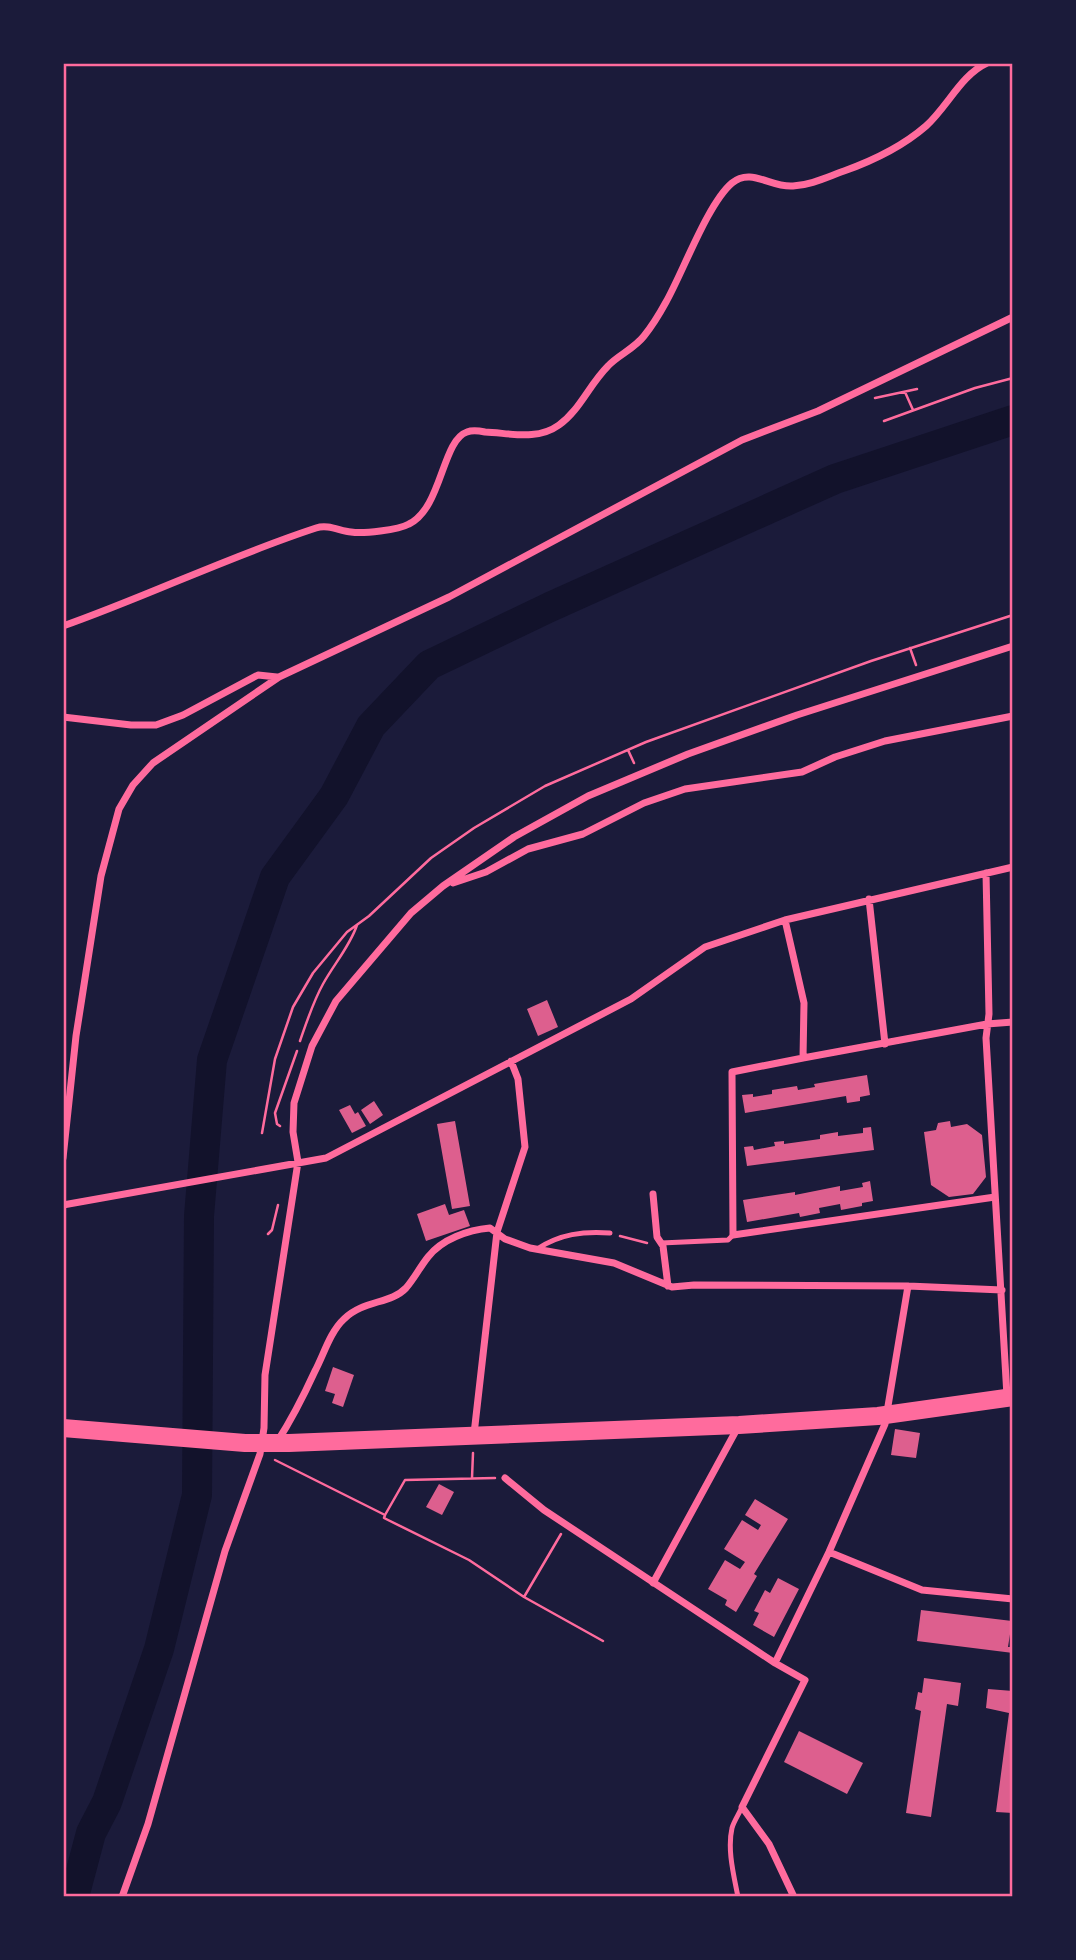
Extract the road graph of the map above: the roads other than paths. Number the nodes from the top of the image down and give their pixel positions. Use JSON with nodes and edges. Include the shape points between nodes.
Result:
{"nodes":[{"id":1,"x":987,"y":63,"type":"edge"},
{"id":2,"x":1013,"y":317,"type":"edge"},
{"id":3,"x":63,"y":626,"type":"edge"},
{"id":4,"x":1013,"y":646,"type":"edge"},
{"id":5,"x":279,"y":677,"type":"junction"},
{"id":6,"x":1013,"y":716,"type":"edge"},
{"id":7,"x":63,"y":717,"type":"edge"},
{"id":8,"x":1013,"y":867,"type":"edge"},
{"id":9,"x":986,"y":873,"type":"junction"},
{"id":10,"x":443,"y":886,"type":"junction"},
{"id":11,"x":869,"y":899,"type":"junction"},
{"id":12,"x":785,"y":920,"type":"junction"},
{"id":13,"x":1013,"y":1022,"type":"edge"},
{"id":14,"x":987,"y":1024,"type":"junction"},
{"id":15,"x":885,"y":1044,"type":"junction"},
{"id":16,"x":803,"y":1058,"type":"junction"},
{"id":17,"x":511,"y":1061,"type":"junction"},
{"id":18,"x":65,"y":1112,"type":"edge"},
{"id":19,"x":63,"y":1158,"type":"edge"},
{"id":20,"x":298,"y":1162,"type":"junction"},
{"id":21,"x":653,"y":1194,"type":"dead end"},
{"id":22,"x":995,"y":1198,"type":"junction"},
{"id":23,"x":63,"y":1205,"type":"edge"},
{"id":24,"x":497,"y":1232,"type":"junction"},
{"id":25,"x":610,"y":1233,"type":"road end"},
{"id":26,"x":733,"y":1235,"type":"junction"},
{"id":27,"x":661,"y":1243,"type":"junction"},
{"id":28,"x":537,"y":1249,"type":"junction"},
{"id":29,"x":668,"y":1286,"type":"junction"},
{"id":30,"x":908,"y":1286,"type":"junction"},
{"id":31,"x":1002,"y":1290,"type":"junction"},
{"id":32,"x":1010,"y":1398,"type":"edge"},
{"id":33,"x":888,"y":1415,"type":"junction"},
{"id":34,"x":739,"y":1425,"type":"junction"},
{"id":35,"x":63,"y":1428,"type":"edge"},
{"id":36,"x":474,"y":1436,"type":"junction"},
{"id":37,"x":269,"y":1443,"type":"junction"},
{"id":38,"x":505,"y":1478,"type":"road end"},
{"id":39,"x":829,"y":1552,"type":"junction"},
{"id":40,"x":653,"y":1583,"type":"junction"},
{"id":41,"x":1013,"y":1599,"type":"edge"},
{"id":42,"x":775,"y":1663,"type":"junction"},
{"id":43,"x":742,"y":1807,"type":"junction"},
{"id":44,"x":122,"y":1897,"type":"edge"},
{"id":45,"x":738,"y":1897,"type":"edge"},
{"id":46,"x":793,"y":1897,"type":"edge"}],
"edges":[{"from":1,"to":3,"type":"street","via":[[976,68],[926,126],[863,164],[791,186],[756,176],[743,176],[730,184],[643,337],[609,365],[572,415],[543,434],[468,431],[458,437],[430,502],[410,524],[354,533],[321,526]]},
{"from":2,"to":5,"type":"street","via":[[818,411],[742,440],[449,597]]},
{"from":4,"to":10,"type":"street","via":[[797,715],[588,796],[514,837]]},
{"from":5,"to":7,"type":"street","via":[[258,675],[156,726]]},
{"from":5,"to":18,"type":"street","via":[[153,764],[132,785],[119,809],[101,876]]},
{"from":6,"to":10,"type":"street","via":[[885,741],[802,772],[685,789],[644,803],[583,834],[528,849],[486,872]]},
{"from":8,"to":9,"type":"street"},
{"from":9,"to":11,"type":"street"},
{"from":9,"to":14,"type":"street"},
{"from":10,"to":20,"type":"street","via":[[411,913],[336,1001],[312,1046],[294,1103]]},
{"from":11,"to":12,"type":"street"},
{"from":11,"to":15,"type":"street"},
{"from":12,"to":16,"type":"street","via":[[804,1003]]},
{"from":12,"to":17,"type":"street","via":[[705,947],[631,999]]},
{"from":13,"to":14,"type":"street"},
{"from":14,"to":15,"type":"street"},
{"from":14,"to":22,"type":"street"},
{"from":15,"to":16,"type":"street"},
{"from":16,"to":26,"type":"street","via":[[732,1072]]},
{"from":17,"to":20,"type":"street","via":[[326,1158]]},
{"from":17,"to":24,"type":"street","via":[[518,1079],[525,1147]]},
{"from":18,"to":19,"type":"street"},
{"from":20,"to":23,"type":"street"},
{"from":20,"to":37,"type":"street","via":[[265,1375]]},
{"from":21,"to":27,"type":"street"},
{"from":22,"to":26,"type":"street"},
{"from":22,"to":31,"type":"street"},
{"from":24,"to":28,"type":"street"},
{"from":24,"to":36,"type":"street"},
{"from":24,"to":37,"type":"street","via":[[482,1229],[450,1240],[430,1254],[398,1294],[365,1304],[344,1318],[295,1413]]},
{"from":25,"to":28,"type":"lane","via":[[574,1233]]},
{"from":26,"to":27,"type":"lane","via":[[728,1240]]},
{"from":27,"to":29,"type":"street"},
{"from":28,"to":29,"type":"street","via":[[614,1263]]},
{"from":29,"to":30,"type":"street"},
{"from":30,"to":31,"type":"street"},
{"from":30,"to":33,"type":"street"},
{"from":31,"to":32,"type":"street"},
{"from":32,"to":33,"type":"highway"},
{"from":33,"to":34,"type":"highway"},
{"from":33,"to":39,"type":"street"},
{"from":34,"to":36,"type":"highway"},
{"from":34,"to":40,"type":"street"},
{"from":35,"to":37,"type":"highway"},
{"from":36,"to":37,"type":"highway"},
{"from":37,"to":44,"type":"street","via":[[225,1551],[148,1824]]},
{"from":38,"to":40,"type":"street","via":[[544,1510]]},
{"from":39,"to":41,"type":"street","via":[[922,1590]]},
{"from":39,"to":42,"type":"street"},
{"from":40,"to":42,"type":"street"},
{"from":42,"to":43,"type":"street","via":[[805,1680]]},
{"from":43,"to":45,"type":"lane","via":[[732,1828],[731,1846]]},
{"from":43,"to":46,"type":"street","via":[[769,1844]]}]}
